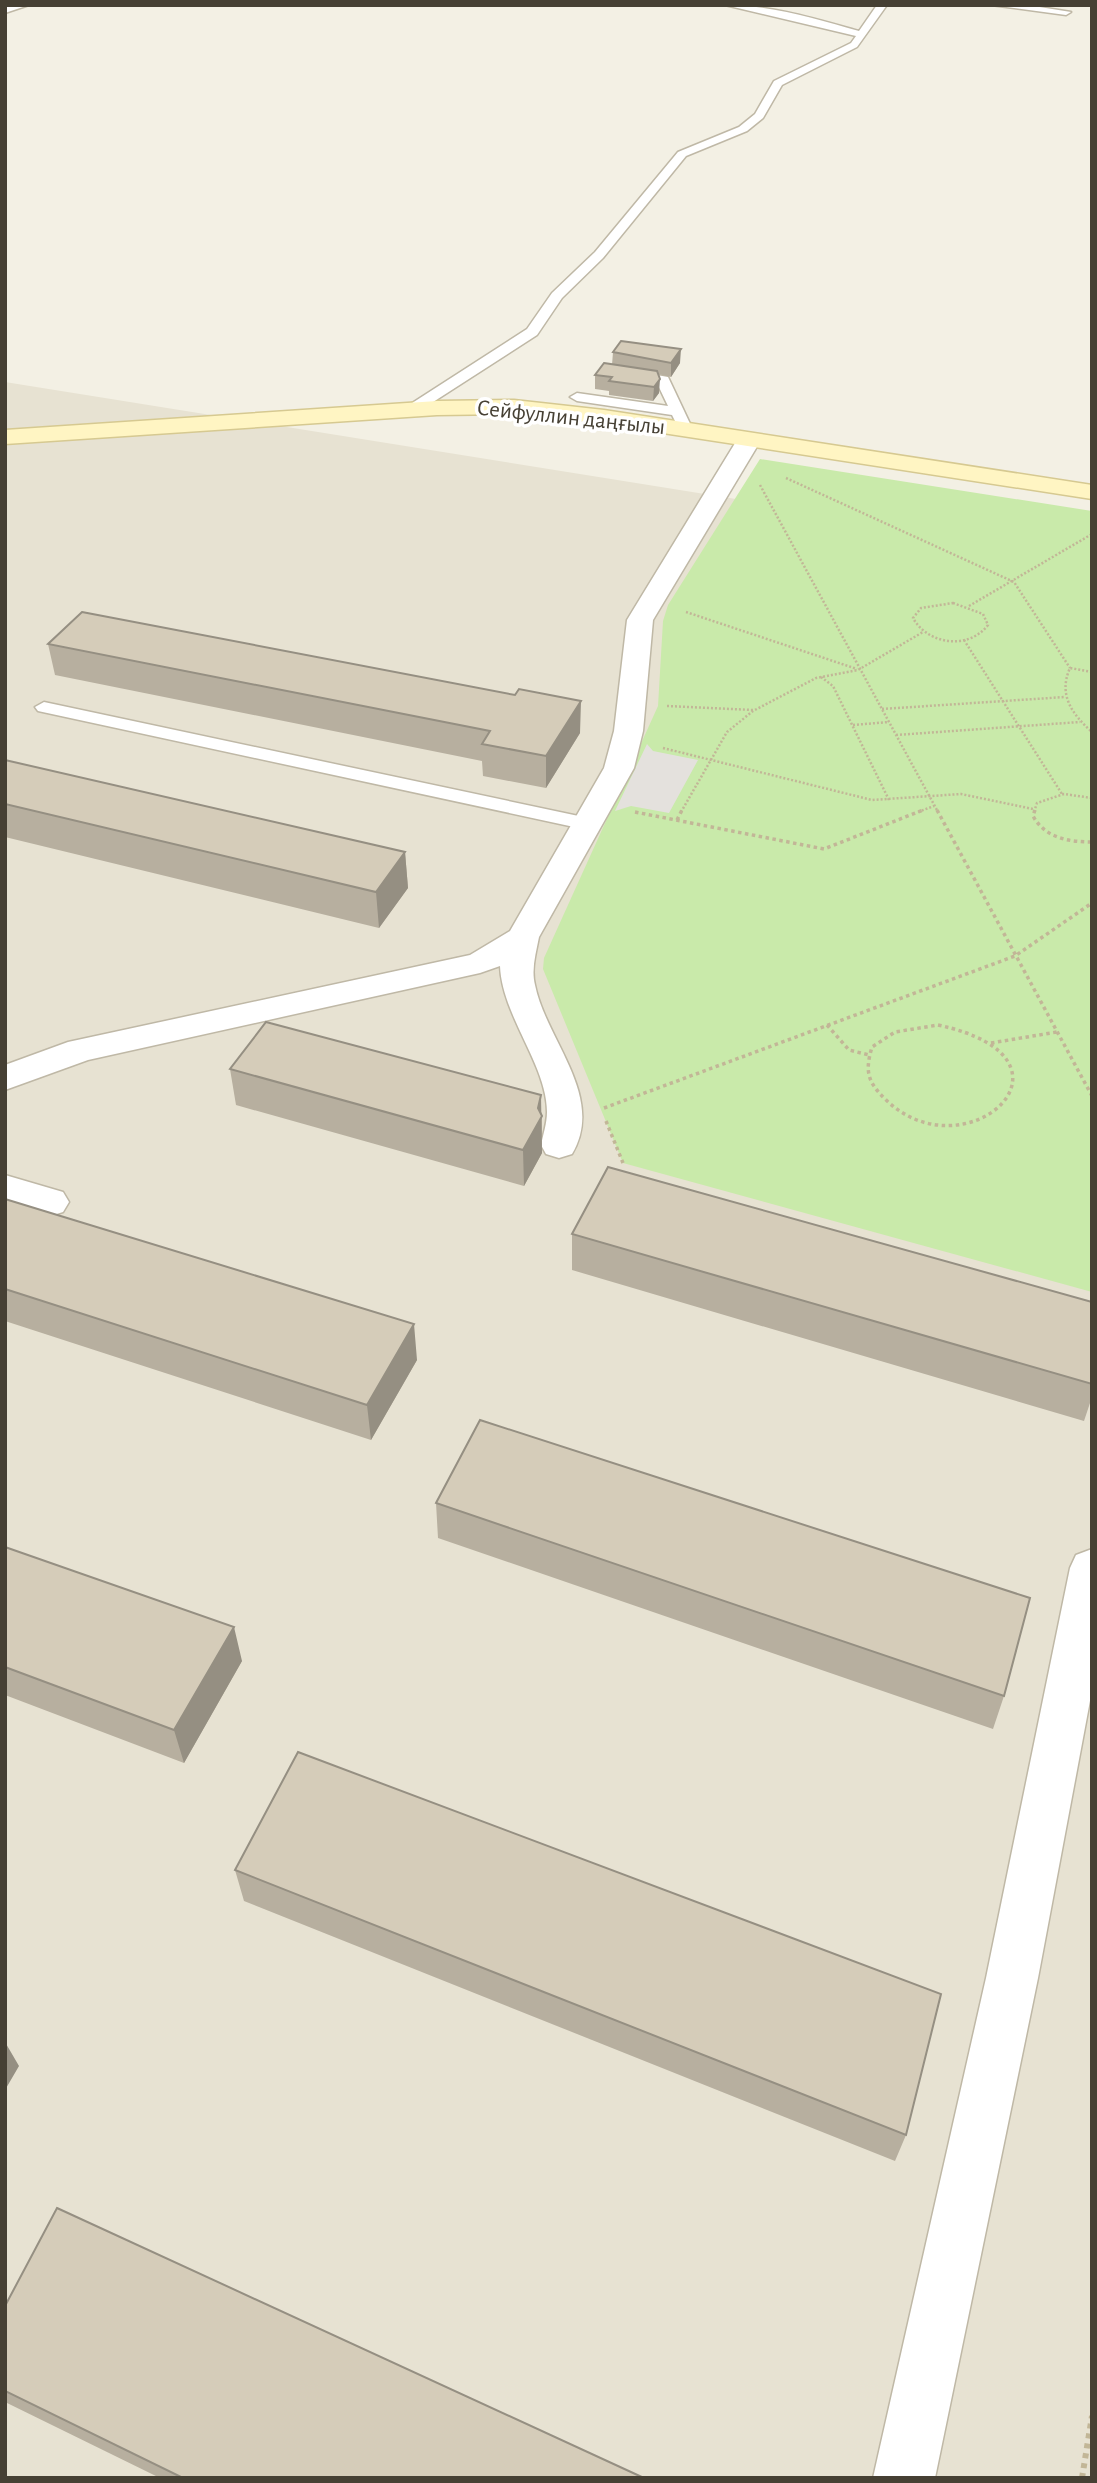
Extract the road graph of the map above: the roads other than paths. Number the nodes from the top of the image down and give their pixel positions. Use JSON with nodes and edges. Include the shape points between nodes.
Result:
{"nodes":[{"id":1,"x":24,"y":5,"type":"edge"},
{"id":2,"x":730,"y":5,"type":"edge"},
{"id":3,"x":882,"y":5,"type":"edge"},
{"id":4,"x":996,"y":5,"type":"edge"},
{"id":5,"x":5,"y":10,"type":"edge"},
{"id":6,"x":1066,"y":12,"type":"dead end"},
{"id":7,"x":860,"y":34,"type":"junction"},
{"id":8,"x":610,"y":372,"type":"edge"},
{"id":9,"x":411,"y":410,"type":"junction"},
{"id":10,"x":547,"y":410,"type":"junction"},
{"id":11,"x":682,"y":421,"type":"junction"},
{"id":12,"x":5,"y":437,"type":"edge"},
{"id":13,"x":748,"y":453,"type":"junction"},
{"id":14,"x":1092,"y":492,"type":"edge"},
{"id":15,"x":44,"y":706,"type":"dead end"},
{"id":16,"x":587,"y":824,"type":"junction"},
{"id":17,"x":523,"y":937,"type":"junction"},
{"id":18,"x":5,"y":1078,"type":"edge"},
{"id":19,"x":559,"y":1145,"type":"dead end"},
{"id":20,"x":5,"y":1188,"type":"edge"},
{"id":21,"x":50,"y":1202,"type":"dead end"},
{"id":22,"x":1092,"y":1568,"type":"edge"},
{"id":23,"x":904,"y":2478,"type":"edge"}],
"edges":[{"from":1,"to":5,"type":"lane"},
{"from":2,"to":7,"type":"lane"},
{"from":3,"to":7,"type":"lane"},
{"from":4,"to":6,"type":"lane"},
{"from":7,"to":9,"type":"lane","via":[[854,45],[778,83],[759,116],[743,128],[682,154],[600,256],[557,296],[541,323]]},
{"from":8,"to":11,"type":"lane","via":[[663,380]]},
{"from":9,"to":10,"type":"street","name":"Сейфуллин даңғылы","via":[[479,406]]},
{"from":9,"to":12,"type":"street","name":"Сейфуллин даңғылы"},
{"from":10,"to":11,"type":"street","name":"Сейфуллин даңғылы"},
{"from":10,"to":11,"type":"lane","via":[[583,394]]},
{"from":11,"to":13,"type":"street","name":"Сейфуллин даңғылы"},
{"from":13,"to":14,"type":"street","name":"Сейфуллин даңғылы"},
{"from":13,"to":16,"type":"street","via":[[639,620],[629,743]]},
{"from":15,"to":16,"type":"lane"},
{"from":16,"to":17,"type":"street"},
{"from":17,"to":18,"type":"street","via":[[480,963],[80,1050]]},
{"from":17,"to":19,"type":"street","via":[[518,986],[559,1085],[565,1112]]},
{"from":20,"to":21,"type":"street"},
{"from":22,"to":23,"type":"street","via":[[1012,1978]]}]}
